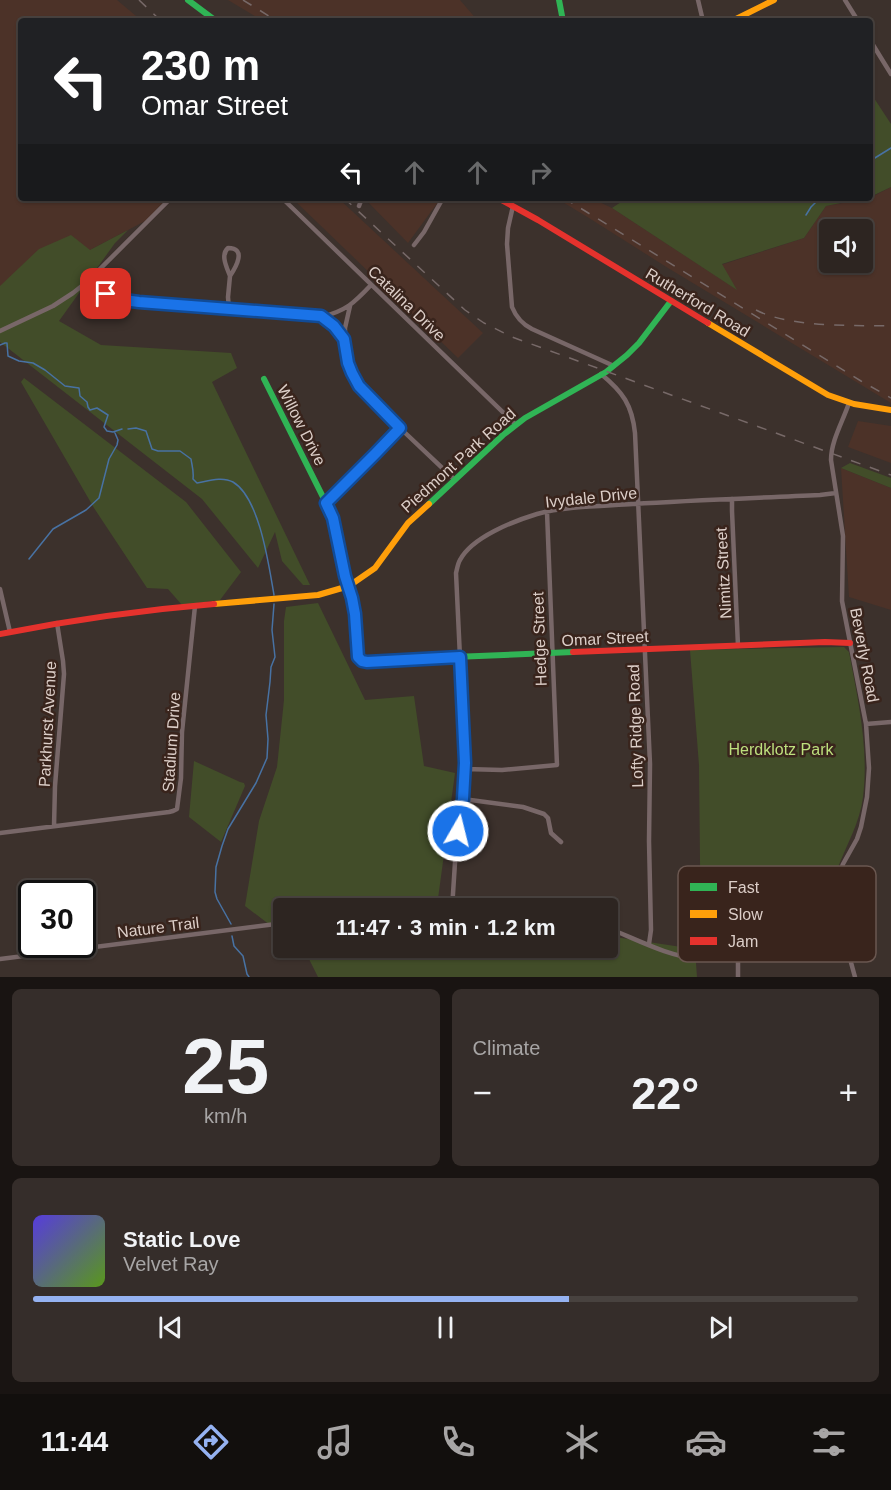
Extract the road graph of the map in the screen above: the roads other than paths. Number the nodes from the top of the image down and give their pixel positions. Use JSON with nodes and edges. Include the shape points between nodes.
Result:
{"nodes":[{"id":1,"x":188,"y":0,"type":"edge"},
{"id":2,"x":559,"y":0,"type":"edge"},
{"id":3,"x":698,"y":0,"type":"edge"},
{"id":4,"x":774,"y":0,"type":"edge"},
{"id":5,"x":845,"y":0,"type":"edge"},
{"id":6,"x":212,"y":18,"type":"edge"},
{"id":7,"x":562,"y":18,"type":"edge"},
{"id":8,"x":702,"y":18,"type":"edge"},
{"id":9,"x":738,"y":18,"type":"edge"},
{"id":10,"x":856,"y":18,"type":"edge"},
{"id":11,"x":873,"y":45,"type":"edge"},
{"id":12,"x":891,"y":74,"type":"edge"},
{"id":13,"x":168,"y":201,"type":"edge"},
{"id":14,"x":285,"y":201,"type":"edge"},
{"id":15,"x":361,"y":201,"type":"edge"},
{"id":16,"x":441,"y":201,"type":"edge"},
{"id":17,"x":504,"y":201,"type":"edge"},
{"id":18,"x":514,"y":201,"type":"edge"},
{"id":19,"x":359,"y":206,"type":"dead end"},
{"id":20,"x":513,"y":206,"type":"junction"},
{"id":21,"x":414,"y":245,"type":"dead end"},
{"id":22,"x":230,"y":276,"type":"junction"},
{"id":23,"x":88,"y":281,"type":"junction"},
{"id":24,"x":371,"y":285,"type":"junction"},
{"id":25,"x":672,"y":301,"type":"junction"},
{"id":26,"x":350,"y":306,"type":"junction"},
{"id":27,"x":229,"y":310,"type":"junction"},
{"id":28,"x":321,"y":316,"type":"junction"},
{"id":29,"x":0,"y":331,"type":"edge"},
{"id":30,"x":344,"y":339,"type":"junction"},
{"id":31,"x":614,"y":366,"type":"junction"},
{"id":32,"x":601,"y":374,"type":"junction"},
{"id":33,"x":264,"y":379,"type":"dead end"},
{"id":34,"x":849,"y":403,"type":"junction"},
{"id":35,"x":891,"y":410,"type":"edge"},
{"id":36,"x":516,"y":425,"type":"junction"},
{"id":37,"x":400,"y":428,"type":"junction"},
{"id":38,"x":454,"y":480,"type":"junction"},
{"id":39,"x":836,"y":493,"type":"junction"},
{"id":40,"x":732,"y":499,"type":"junction"},
{"id":41,"x":326,"y":503,"type":"junction"},
{"id":42,"x":638,"y":504,"type":"junction"},
{"id":43,"x":547,"y":512,"type":"junction"},
{"id":44,"x":349,"y":586,"type":"junction"},
{"id":45,"x":0,"y":589,"type":"edge"},
{"id":46,"x":195,"y":606,"type":"junction"},
{"id":47,"x":57,"y":623,"type":"junction"},
{"id":48,"x":10,"y":632,"type":"junction"},
{"id":49,"x":0,"y":634,"type":"edge"},
{"id":50,"x":850,"y":643,"type":"junction"},
{"id":51,"x":738,"y":646,"type":"junction"},
{"id":52,"x":644,"y":650,"type":"junction"},
{"id":53,"x":552,"y":654,"type":"junction"},
{"id":54,"x":460,"y":657,"type":"junction"},
{"id":55,"x":362,"y":661,"type":"joint"},
{"id":56,"x":891,"y":722,"type":"edge"},
{"id":57,"x":866,"y":724,"type":"junction"},
{"id":58,"x":465,"y":769,"type":"junction"},
{"id":59,"x":463,"y":799,"type":"junction"},
{"id":60,"x":54,"y":826,"type":"junction"},
{"id":61,"x":0,"y":833,"type":"edge"},
{"id":62,"x":561,"y":842,"type":"dead end"},
{"id":63,"x":842,"y":866,"type":"edge"},
{"id":64,"x":453,"y":898,"type":"edge"},
{"id":65,"x":273,"y":924,"type":"edge"},
{"id":66,"x":618,"y":932,"type":"edge"},
{"id":67,"x":649,"y":944,"type":"junction"},
{"id":68,"x":678,"y":955,"type":"edge"},
{"id":69,"x":0,"y":959,"type":"edge"},
{"id":70,"x":851,"y":962,"type":"edge"},
{"id":71,"x":855,"y":977,"type":"edge"}],
"edges":[{"from":1,"to":6,"type":"street"},
{"from":2,"to":7,"type":"street"},
{"from":3,"to":8,"type":"street"},
{"from":4,"to":9,"type":"street"},
{"from":5,"to":10,"type":"street"},
{"from":11,"to":12,"type":"street"},
{"from":13,"to":23,"type":"street"},
{"from":14,"to":24,"type":"street","name":"Catalina Drive"},
{"from":15,"to":19,"type":"street"},
{"from":16,"to":21,"type":"street"},
{"from":17,"to":20,"type":"street","name":"Rutherford Road"},
{"from":18,"to":20,"type":"street"},
{"from":20,"to":25,"type":"street","name":"Rutherford Road"},
{"from":20,"to":31,"type":"street","via":[[507,244],[515,316],[532,329]]},
{"from":22,"to":22,"type":"street","via":[[224,253],[232,248],[239,259]]},
{"from":22,"to":27,"type":"street"},
{"from":23,"to":27,"type":"street","via":[[106,294],[124,300]]},
{"from":23,"to":29,"type":"street","via":[[53,306]]},
{"from":24,"to":26,"type":"street"},
{"from":24,"to":36,"type":"street","name":"Catalina Drive"},
{"from":25,"to":31,"type":"street","name":"Piedmont Park Road","via":[[639,343]]},
{"from":25,"to":34,"type":"street","name":"Rutherford Road","via":[[819,391]]},
{"from":26,"to":28,"type":"street"},
{"from":26,"to":30,"type":"street"},
{"from":27,"to":28,"type":"street"},
{"from":28,"to":30,"type":"street"},
{"from":30,"to":37,"type":"street","via":[[356,382]]},
{"from":31,"to":32,"type":"street","name":"Piedmont Park Road"},
{"from":32,"to":36,"type":"street","name":"Piedmont Park Road"},
{"from":32,"to":42,"type":"street","name":"Lofty Ridge Road","via":[[621,393],[632,415]]},
{"from":33,"to":41,"type":"street","name":"Willow Drive"},
{"from":34,"to":35,"type":"street","name":"Rutherford Road"},
{"from":34,"to":39,"type":"street","name":"Beverly Road","via":[[831,453]]},
{"from":36,"to":38,"type":"street","name":"Piedmont Park Road"},
{"from":37,"to":38,"type":"street"},
{"from":37,"to":41,"type":"street"},
{"from":38,"to":44,"type":"street","name":"Piedmont Park Road","via":[[408,523],[375,568]]},
{"from":39,"to":40,"type":"street","name":"Ivydale Drive"},
{"from":39,"to":50,"type":"street","name":"Beverly Road","via":[[843,536],[842,601]]},
{"from":40,"to":42,"type":"street","name":"Ivydale Drive"},
{"from":40,"to":51,"type":"street","name":"Nimitz Street"},
{"from":41,"to":44,"type":"street","name":"Willow Drive"},
{"from":42,"to":43,"type":"street","name":"Ivydale Drive"},
{"from":42,"to":52,"type":"street","name":"Lofty Ridge Road"},
{"from":43,"to":53,"type":"street","name":"Hedge Street"},
{"from":43,"to":54,"type":"street","name":"Ivydale Drive","via":[[483,537],[460,560],[456,573]]},
{"from":44,"to":46,"type":"street","name":"Piedmont Park Road","via":[[311,596]]},
{"from":44,"to":55,"type":"street","name":"Willow Drive","via":[[358,657]]},
{"from":45,"to":48,"type":"street"},
{"from":46,"to":47,"type":"street","name":"Piedmont Park Road"},
{"from":46,"to":60,"type":"street","name":"Stadium Drive","via":[[177,809]]},
{"from":47,"to":48,"type":"street","name":"Piedmont Park Road"},
{"from":47,"to":60,"type":"street","name":"Parkhurst Avenue","via":[[64,674]]},
{"from":48,"to":49,"type":"street","name":"Piedmont Park Road"},
{"from":50,"to":51,"type":"street","name":"Omar Street"},
{"from":50,"to":57,"type":"street","name":"Beverly Road"},
{"from":51,"to":52,"type":"street","name":"Omar Street"},
{"from":52,"to":53,"type":"street","name":"Omar Street"},
{"from":52,"to":67,"type":"street","name":"Lofty Ridge Road","via":[[650,764]]},
{"from":53,"to":54,"type":"street","name":"Omar Street"},
{"from":53,"to":58,"type":"street","name":"Hedge Street","via":[[557,765]]},
{"from":54,"to":55,"type":"street","name":"Omar Street"},
{"from":54,"to":58,"type":"street","name":"Ivydale Drive"},
{"from":56,"to":57,"type":"street"},
{"from":57,"to":63,"type":"street","name":"Beverly Road","via":[[869,768],[864,816]]},
{"from":58,"to":59,"type":"street","name":"Ivydale Drive"},
{"from":59,"to":62,"type":"street","via":[[523,807],[544,814],[551,833]]},
{"from":59,"to":64,"type":"street","name":"Ivydale Drive"},
{"from":60,"to":61,"type":"street","name":"Stadium Drive"},
{"from":65,"to":69,"type":"street","name":"Nature Trail"},
{"from":66,"to":67,"type":"street"},
{"from":67,"to":68,"type":"street"},
{"from":70,"to":71,"type":"street","name":"Beverly Road"}]}
